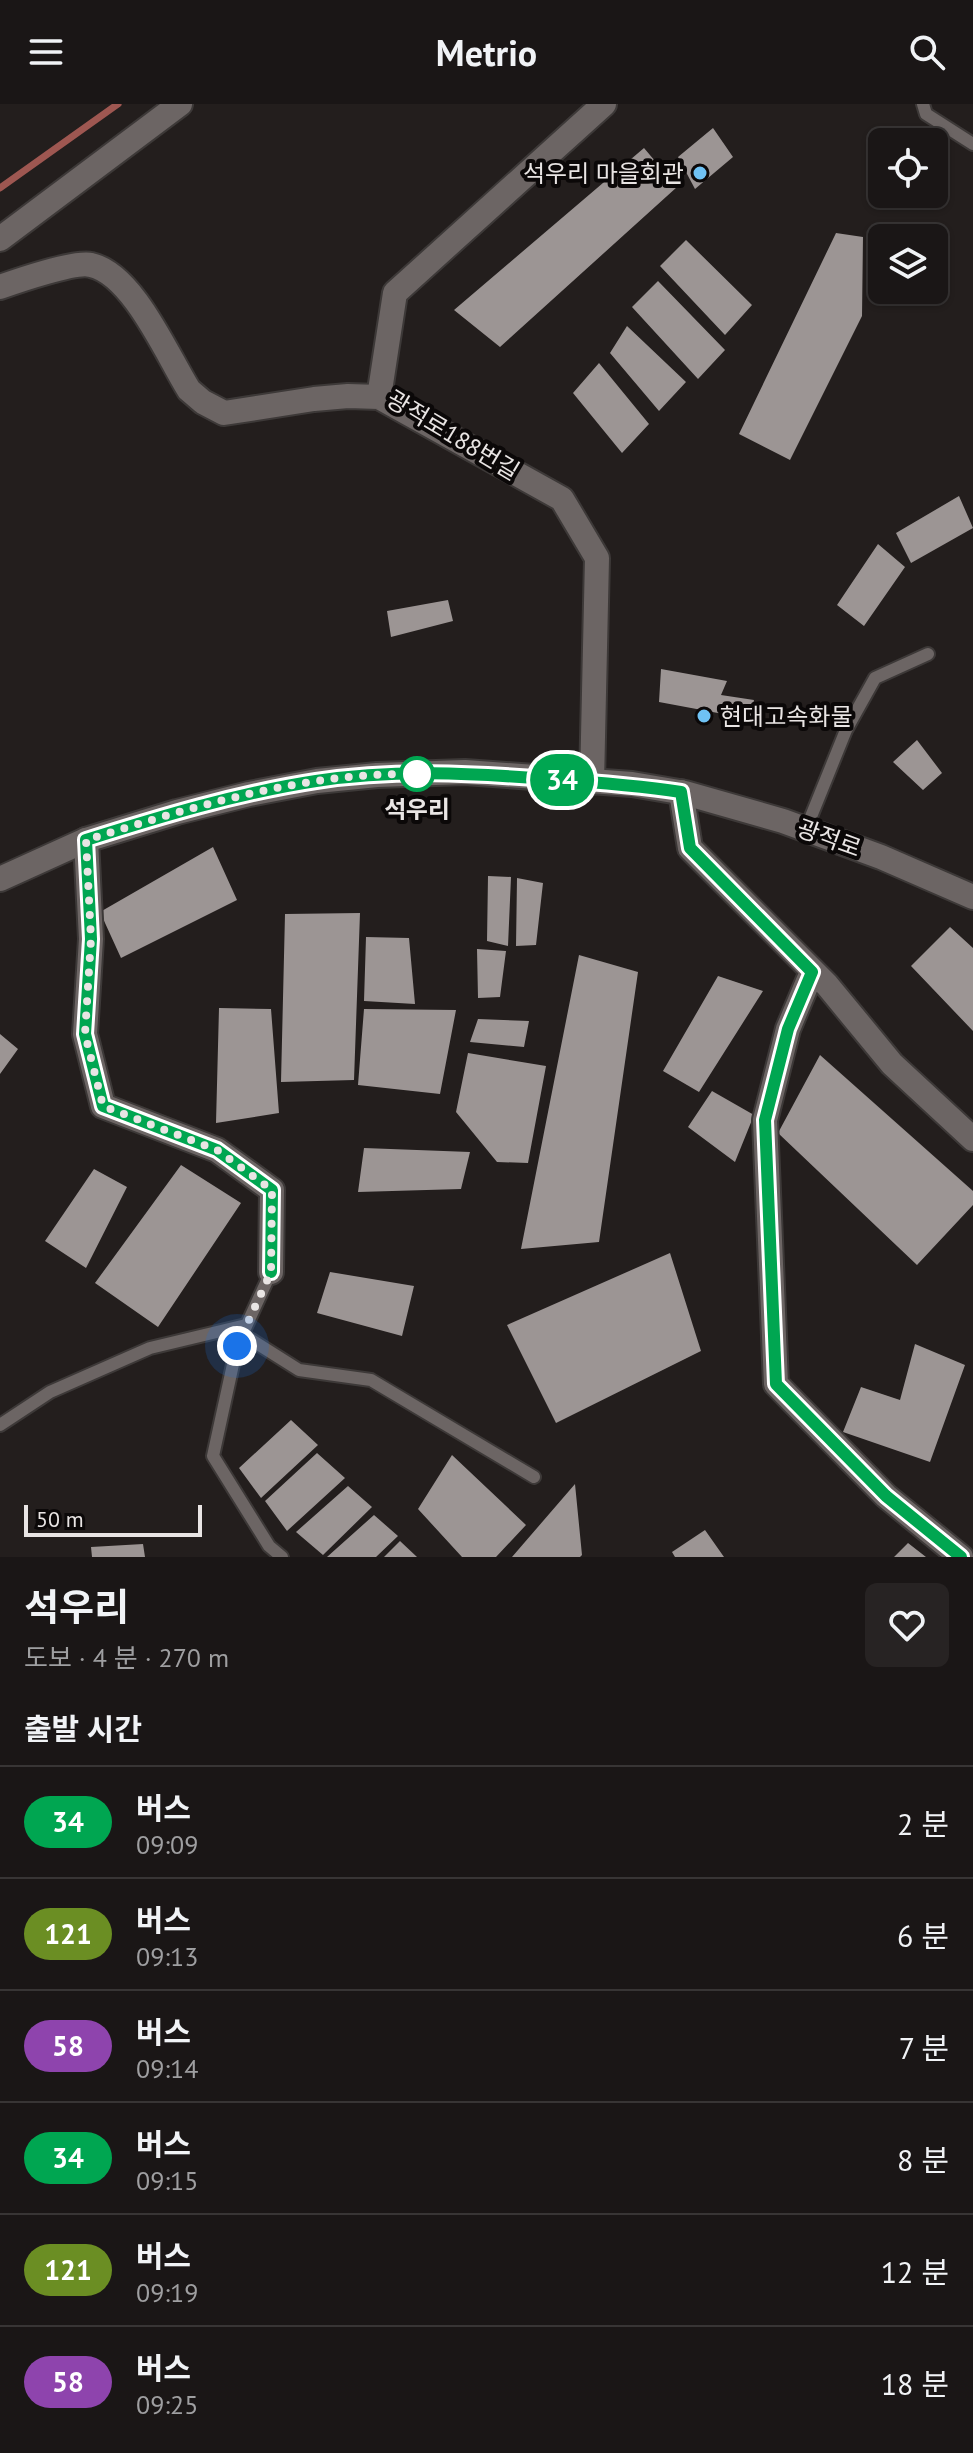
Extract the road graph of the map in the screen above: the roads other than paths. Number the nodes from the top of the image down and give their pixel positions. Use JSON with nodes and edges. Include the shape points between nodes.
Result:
{"nodes":[{"id":1,"x":180,"y":104,"type":"edge"},
{"id":2,"x":604,"y":104,"type":"edge"},
{"id":3,"x":923,"y":104,"type":"edge"},
{"id":4,"x":973,"y":144,"type":"edge"},
{"id":5,"x":0,"y":239,"type":"edge"},
{"id":6,"x":0,"y":287,"type":"edge"},
{"id":7,"x":379,"y":397,"type":"junction"},
{"id":8,"x":928,"y":654,"type":"dead end"},
{"id":9,"x":592,"y":782,"type":"junction"},
{"id":10,"x":681,"y":792,"type":"junction"},
{"id":11,"x":806,"y":829,"type":"junction"},
{"id":12,"x":86,"y":840,"type":"junction"},
{"id":13,"x":0,"y":879,"type":"edge"},
{"id":14,"x":973,"y":897,"type":"edge"},
{"id":15,"x":812,"y":972,"type":"junction"},
{"id":16,"x":973,"y":1139,"type":"edge"},
{"id":17,"x":271,"y":1272,"type":"joint"},
{"id":18,"x":244,"y":1330,"type":"junction"},
{"id":19,"x":0,"y":1425,"type":"edge"},
{"id":20,"x":534,"y":1477,"type":"dead end"},
{"id":21,"x":282,"y":1557,"type":"edge"},
{"id":22,"x":961,"y":1557,"type":"edge"}],
"edges":[{"from":1,"to":5,"type":"street"},
{"from":2,"to":7,"type":"street","name":"광적로188번길","via":[[395,293]]},
{"from":3,"to":4,"type":"lane","via":[[926,114]]},
{"from":6,"to":7,"type":"street","via":[[74,266],[90,264],[108,273],[129,289],[189,390],[224,413],[314,399]]},
{"from":7,"to":9,"type":"street","name":"광적로188번길","via":[[562,499],[597,558]]},
{"from":8,"to":11,"type":"lane","via":[[875,678],[846,730]]},
{"from":9,"to":10,"type":"street","name":"광적로"},
{"from":9,"to":12,"type":"street","name":"광적로","via":[[465,772],[317,781],[177,812]]},
{"from":10,"to":11,"type":"street","name":"광적로"},
{"from":10,"to":15,"type":"street","via":[[690,848]]},
{"from":11,"to":14,"type":"street","name":"광적로"},
{"from":12,"to":13,"type":"street","name":"광적로"},
{"from":12,"to":17,"type":"street","via":[[91,939],[85,1034],[103,1106],[217,1150],[272,1190]]},
{"from":15,"to":16,"type":"street","via":[[892,1064]]},
{"from":15,"to":22,"type":"street","via":[[788,1029],[765,1120],[776,1384],[886,1496]]},
{"from":17,"to":18,"type":"lane"},
{"from":18,"to":19,"type":"lane","via":[[150,1348],[50,1392]]},
{"from":18,"to":20,"type":"lane","via":[[299,1370],[371,1380]]},
{"from":18,"to":21,"type":"lane","via":[[213,1456],[269,1546]]}]}
